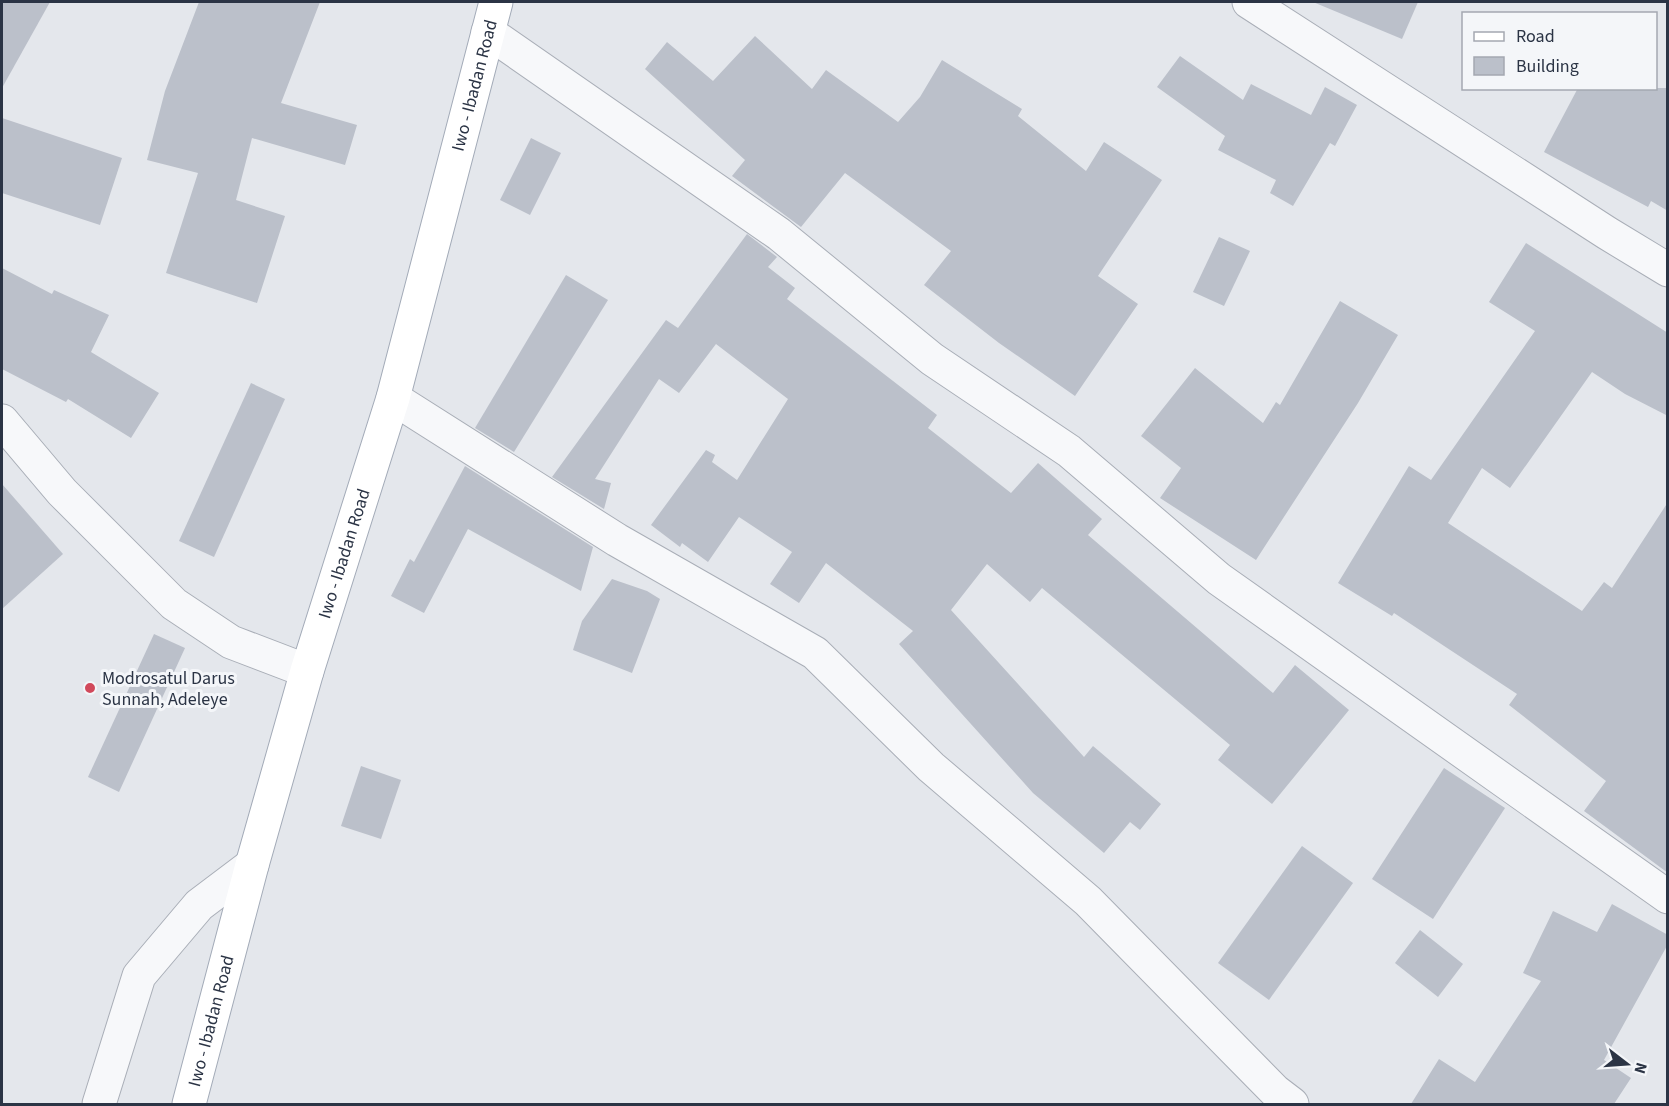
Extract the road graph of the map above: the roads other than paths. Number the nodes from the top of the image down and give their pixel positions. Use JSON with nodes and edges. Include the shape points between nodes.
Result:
{"nodes":[{"id":1,"x":1249,"y":2,"type":"edge"},
{"id":2,"x":492,"y":17,"type":"edge"},
{"id":3,"x":1668,"y":270,"type":"edge"},
{"id":4,"x":393,"y":398,"type":"junction"},
{"id":5,"x":2,"y":421,"type":"edge"},
{"id":6,"x":307,"y":671,"type":"junction"},
{"id":7,"x":252,"y":865,"type":"junction"},
{"id":8,"x":1668,"y":897,"type":"edge"},
{"id":9,"x":99,"y":1104,"type":"edge"},
{"id":10,"x":189,"y":1104,"type":"edge"},
{"id":11,"x":1292,"y":1104,"type":"edge"}],
"edges":[{"from":1,"to":3,"type":"street"},
{"from":2,"to":4,"type":"main road","name":"Iwo - Ibadan Road"},
{"from":2,"to":8,"type":"street","via":[[779,234],[932,359],[1069,451],[1219,579]]},
{"from":4,"to":6,"type":"main road","name":"Iwo - Ibadan Road"},
{"from":4,"to":11,"type":"street","via":[[617,540],[815,653],[931,767],[1088,901]]},
{"from":5,"to":6,"type":"street","via":[[62,492],[174,604],[231,642]]},
{"from":6,"to":7,"type":"main road","name":"Iwo - Ibadan Road"},
{"from":7,"to":9,"type":"street","via":[[199,905],[139,975]]},
{"from":7,"to":10,"type":"main road","name":"Iwo - Ibadan Road"}]}
